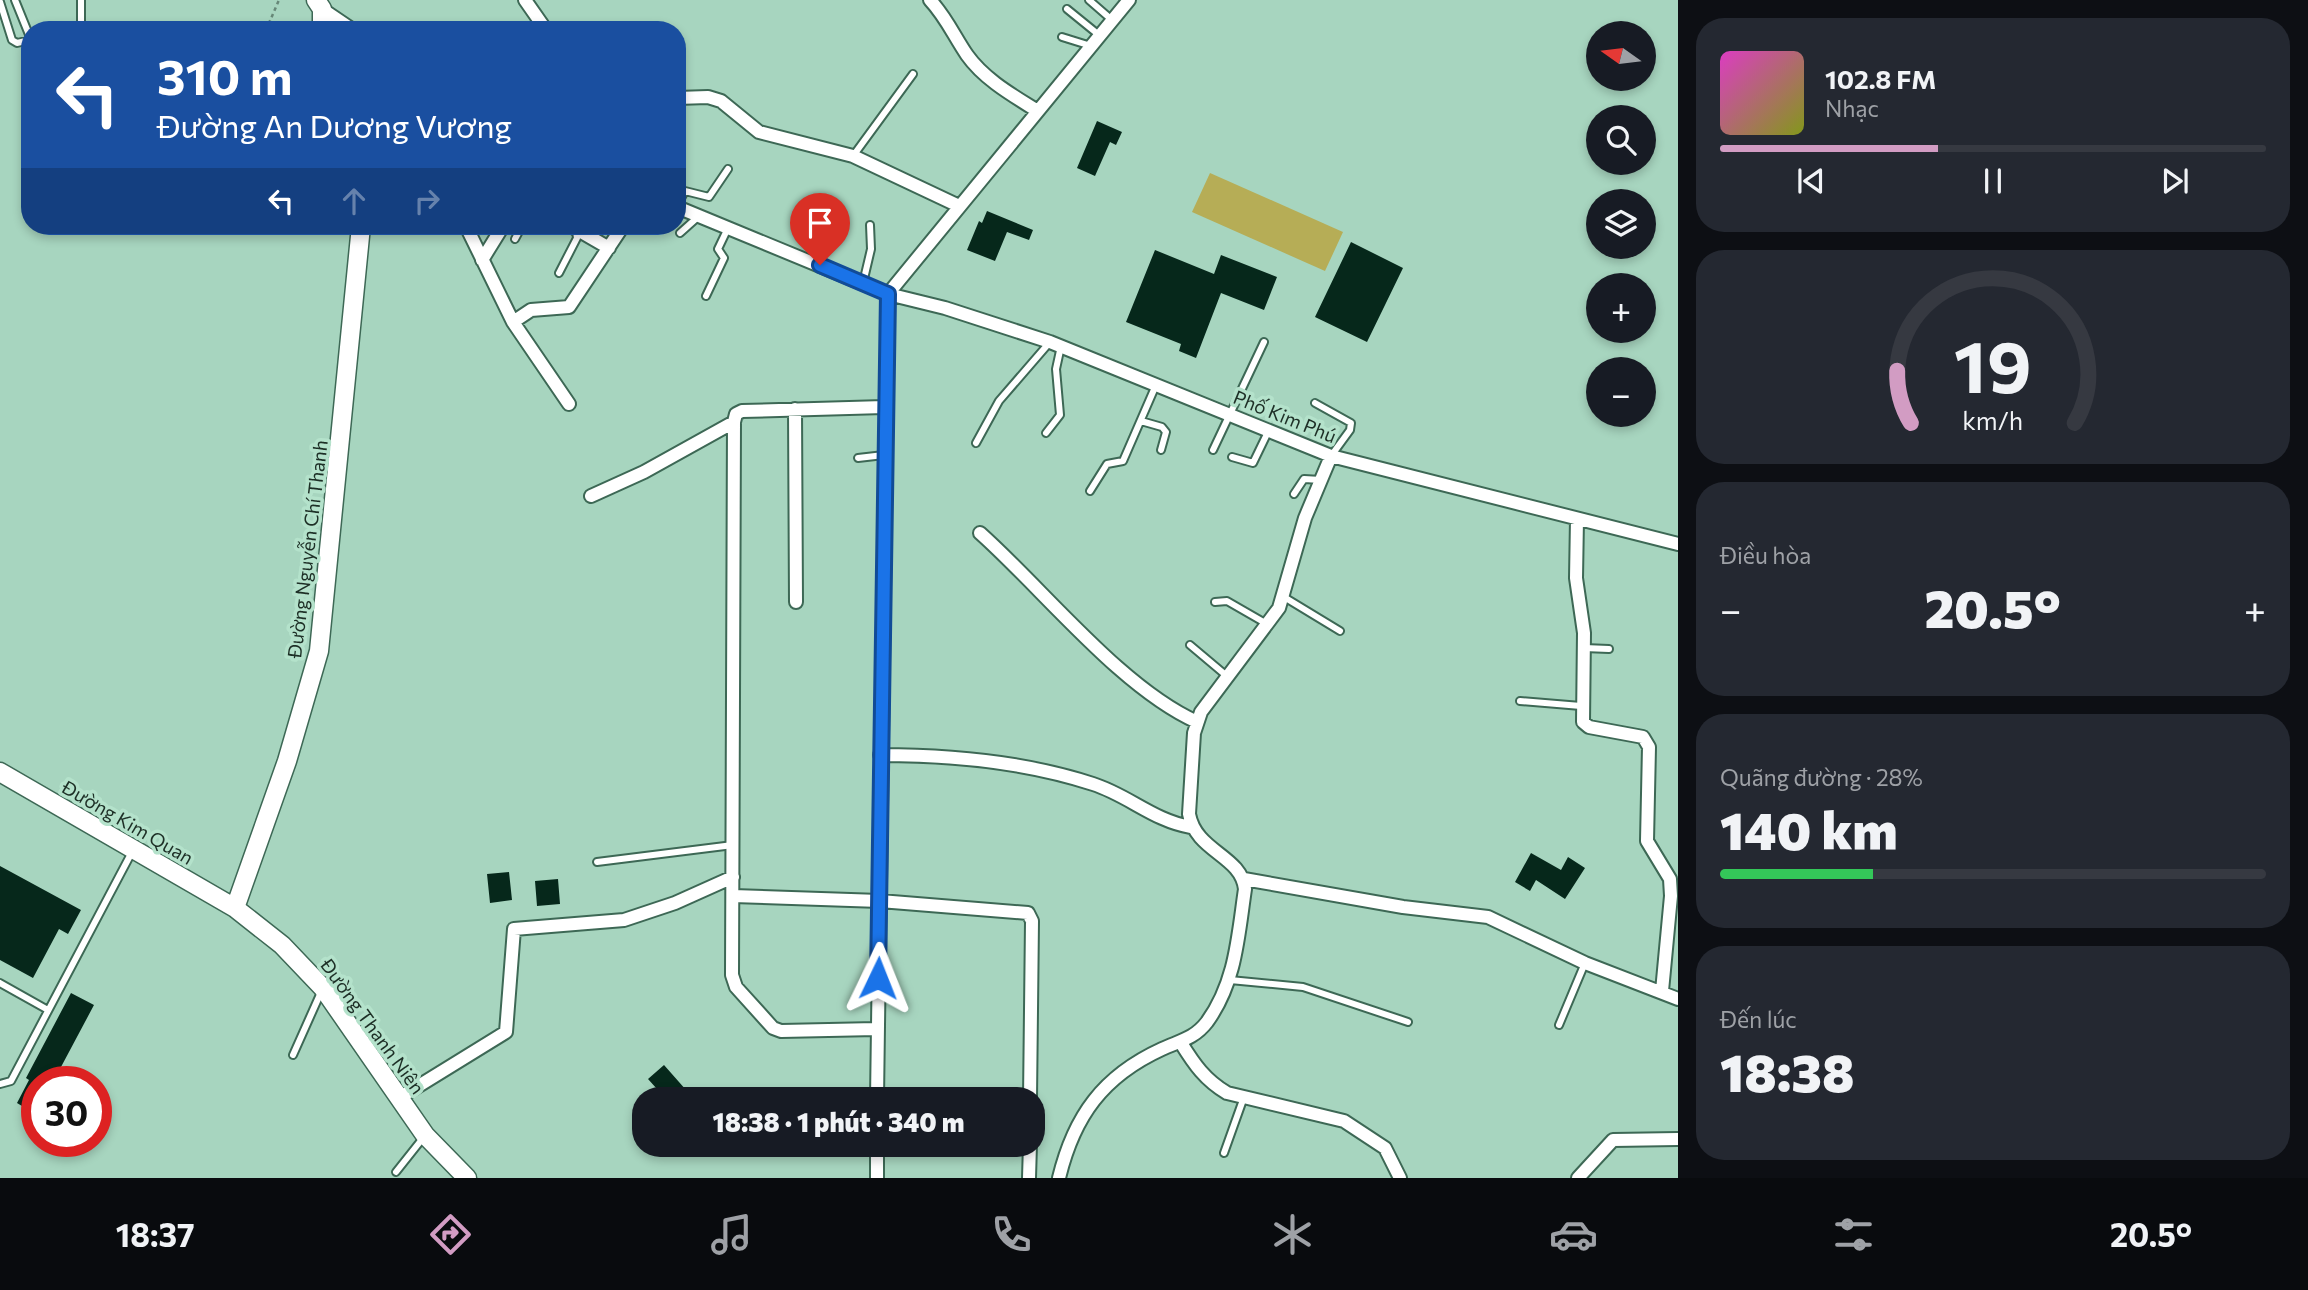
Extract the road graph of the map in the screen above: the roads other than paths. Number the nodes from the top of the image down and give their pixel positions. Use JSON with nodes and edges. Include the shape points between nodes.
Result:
{"nodes":[{"id":1,"x":15,"y":0,"type":"edge"},
{"id":2,"x":81,"y":0,"type":"edge"},
{"id":3,"x":525,"y":0,"type":"edge"},
{"id":4,"x":930,"y":0,"type":"edge"},
{"id":5,"x":1089,"y":0,"type":"edge"},
{"id":6,"x":1129,"y":0,"type":"edge"},
{"id":7,"x":0,"y":2,"type":"edge"},
{"id":8,"x":319,"y":5,"type":"edge"},
{"id":9,"x":1067,"y":9,"type":"dead end"},
{"id":10,"x":1112,"y":20,"type":"junction"},
{"id":11,"x":23,"y":21,"type":"edge"},
{"id":12,"x":81,"y":21,"type":"edge"},
{"id":13,"x":341,"y":21,"type":"edge"},
{"id":14,"x":540,"y":21,"type":"edge"},
{"id":15,"x":1099,"y":35,"type":"junction"},
{"id":16,"x":1062,"y":37,"type":"dead end"},
{"id":17,"x":21,"y":42,"type":"edge"},
{"id":18,"x":1091,"y":46,"type":"junction"},
{"id":19,"x":913,"y":74,"type":"dead end"},
{"id":20,"x":686,"y":98,"type":"edge"},
{"id":21,"x":1036,"y":110,"type":"junction"},
{"id":22,"x":853,"y":156,"type":"junction"},
{"id":23,"x":729,"y":169,"type":"dead end"},
{"id":24,"x":686,"y":191,"type":"edge"},
{"id":25,"x":959,"y":206,"type":"junction"},
{"id":26,"x":686,"y":210,"type":"edge"},
{"id":27,"x":699,"y":216,"type":"junction"},
{"id":28,"x":870,"y":225,"type":"dead end"},
{"id":29,"x":686,"y":228,"type":"edge"},
{"id":30,"x":728,"y":228,"type":"junction"},
{"id":31,"x":360,"y":235,"type":"edge"},
{"id":32,"x":470,"y":235,"type":"edge"},
{"id":33,"x":497,"y":235,"type":"edge"},
{"id":34,"x":517,"y":235,"type":"edge"},
{"id":35,"x":576,"y":235,"type":"edge"},
{"id":36,"x":587,"y":235,"type":"edge"},
{"id":37,"x":617,"y":235,"type":"edge"},
{"id":38,"x":515,"y":239,"type":"dead end"},
{"id":39,"x":609,"y":248,"type":"junction"},
{"id":40,"x":482,"y":260,"type":"junction"},
{"id":41,"x":559,"y":273,"type":"dead end"},
{"id":42,"x":863,"y":283,"type":"junction"},
{"id":43,"x":888,"y":294,"type":"junction"},
{"id":44,"x":706,"y":296,"type":"dead end"},
{"id":45,"x":513,"y":322,"type":"junction"},
{"id":46,"x":1264,"y":342,"type":"dead end"},
{"id":47,"x":1056,"y":344,"type":"junction"},
{"id":48,"x":1156,"y":385,"type":"junction"},
{"id":49,"x":1315,"y":403,"type":"dead end"},
{"id":50,"x":569,"y":404,"type":"dead end"},
{"id":51,"x":884,"y":407,"type":"junction"},
{"id":52,"x":795,"y":410,"type":"junction"},
{"id":53,"x":1230,"y":415,"type":"junction"},
{"id":54,"x":1141,"y":421,"type":"junction"},
{"id":55,"x":734,"y":422,"type":"junction"},
{"id":56,"x":1268,"y":432,"type":"junction"},
{"id":57,"x":1046,"y":433,"type":"dead end"},
{"id":58,"x":976,"y":443,"type":"dead end"},
{"id":59,"x":1161,"y":450,"type":"dead end"},
{"id":60,"x":1213,"y":450,"type":"dead end"},
{"id":61,"x":884,"y":455,"type":"junction"},
{"id":62,"x":1331,"y":456,"type":"junction"},
{"id":63,"x":1232,"y":457,"type":"dead end"},
{"id":64,"x":858,"y":458,"type":"dead end"},
{"id":65,"x":1321,"y":480,"type":"junction"},
{"id":66,"x":1090,"y":491,"type":"dead end"},
{"id":67,"x":1294,"y":494,"type":"dead end"},
{"id":68,"x":591,"y":495,"type":"dead end"},
{"id":69,"x":1577,"y":519,"type":"junction"},
{"id":70,"x":980,"y":533,"type":"dead end"},
{"id":71,"x":1678,"y":544,"type":"edge"},
{"id":72,"x":1284,"y":597,"type":"junction"},
{"id":73,"x":796,"y":602,"type":"dead end"},
{"id":74,"x":1215,"y":602,"type":"dead end"},
{"id":75,"x":1267,"y":624,"type":"junction"},
{"id":76,"x":1340,"y":631,"type":"dead end"},
{"id":77,"x":1190,"y":645,"type":"dead end"},
{"id":78,"x":1584,"y":648,"type":"junction"},
{"id":79,"x":1609,"y":649,"type":"dead end"},
{"id":80,"x":1228,"y":677,"type":"junction"},
{"id":81,"x":1520,"y":701,"type":"dead end"},
{"id":82,"x":1581,"y":706,"type":"junction"},
{"id":83,"x":1197,"y":722,"type":"junction"},
{"id":84,"x":880,"y":755,"type":"junction"},
{"id":85,"x":0,"y":772,"type":"edge"},
{"id":86,"x":1191,"y":827,"type":"junction"},
{"id":87,"x":733,"y":845,"type":"junction"},
{"id":88,"x":133,"y":850,"type":"junction"},
{"id":89,"x":597,"y":862,"type":"dead end"},
{"id":90,"x":733,"y":877,"type":"junction"},
{"id":91,"x":1244,"y":879,"type":"junction"},
{"id":92,"x":733,"y":896,"type":"junction"},
{"id":93,"x":880,"y":901,"type":"junction"},
{"id":94,"x":235,"y":908,"type":"junction"},
{"id":95,"x":1585,"y":963,"type":"junction"},
{"id":96,"x":1230,"y":980,"type":"junction"},
{"id":97,"x":0,"y":983,"type":"edge"},
{"id":98,"x":323,"y":988,"type":"junction"},
{"id":99,"x":1662,"y":991,"type":"junction"},
{"id":100,"x":1678,"y":999,"type":"edge"},
{"id":101,"x":48,"y":1010,"type":"junction"},
{"id":102,"x":1408,"y":1023,"type":"dead end"},
{"id":103,"x":1559,"y":1025,"type":"dead end"},
{"id":104,"x":876,"y":1030,"type":"junction"},
{"id":105,"x":1181,"y":1043,"type":"junction"},
{"id":106,"x":293,"y":1055,"type":"dead end"},
{"id":107,"x":0,"y":1084,"type":"edge"},
{"id":108,"x":877,"y":1087,"type":"edge"},
{"id":109,"x":1030,"y":1087,"type":"edge"},
{"id":110,"x":1244,"y":1097,"type":"junction"},
{"id":111,"x":399,"y":1098,"type":"junction"},
{"id":112,"x":425,"y":1135,"type":"junction"},
{"id":113,"x":1678,"y":1139,"type":"edge"},
{"id":114,"x":1224,"y":1153,"type":"dead end"},
{"id":115,"x":877,"y":1157,"type":"edge"},
{"id":116,"x":1030,"y":1157,"type":"edge"},
{"id":117,"x":396,"y":1172,"type":"dead end"},
{"id":118,"x":467,"y":1178,"type":"edge"},
{"id":119,"x":877,"y":1178,"type":"edge"},
{"id":120,"x":1029,"y":1178,"type":"edge"},
{"id":121,"x":1059,"y":1178,"type":"edge"},
{"id":122,"x":1400,"y":1178,"type":"edge"},
{"id":123,"x":1578,"y":1178,"type":"edge"}],
"edges":[{"from":1,"to":11,"type":"lane"},
{"from":2,"to":12,"type":"lane"},
{"from":3,"to":14,"type":"street"},
{"from":4,"to":21,"type":"street","via":[[975,64]]},
{"from":5,"to":10,"type":"lane"},
{"from":6,"to":10,"type":"street"},
{"from":7,"to":17,"type":"lane","via":[[12,40]]},
{"from":8,"to":13,"type":"street"},
{"from":9,"to":15,"type":"lane"},
{"from":10,"to":15,"type":"street"},
{"from":15,"to":18,"type":"street"},
{"from":16,"to":18,"type":"lane"},
{"from":18,"to":21,"type":"street"},
{"from":19,"to":22,"type":"lane"},
{"from":20,"to":22,"type":"street","via":[[722,100],[759,132]]},
{"from":21,"to":25,"type":"street"},
{"from":22,"to":25,"type":"street"},
{"from":23,"to":24,"type":"lane","via":[[709,197]]},
{"from":25,"to":43,"type":"street"},
{"from":26,"to":27,"type":"street","name":"Phố Kim Phú"},
{"from":27,"to":29,"type":"lane"},
{"from":27,"to":30,"type":"street","name":"Phố Kim Phú"},
{"from":28,"to":42,"type":"lane","via":[[871,249]]},
{"from":30,"to":42,"type":"street","name":"Phố Kim Phú"},
{"from":30,"to":44,"type":"lane","via":[[719,248],[724,258]]},
{"from":31,"to":94,"type":"street","name":"Đường Nguyễn Chí Thanh","via":[[319,651],[287,761]]},
{"from":32,"to":40,"type":"street"},
{"from":33,"to":40,"type":"street"},
{"from":34,"to":38,"type":"lane"},
{"from":35,"to":41,"type":"lane"},
{"from":36,"to":39,"type":"street"},
{"from":37,"to":39,"type":"street"},
{"from":39,"to":45,"type":"street","via":[[569,307],[531,310]]},
{"from":40,"to":45,"type":"street"},
{"from":42,"to":43,"type":"street","name":"Phố Kim Phú"},
{"from":43,"to":47,"type":"street","name":"Phố Kim Phú"},
{"from":43,"to":51,"type":"street"},
{"from":45,"to":50,"type":"street"},
{"from":46,"to":53,"type":"lane"},
{"from":47,"to":48,"type":"street","name":"Phố Kim Phú"},
{"from":47,"to":57,"type":"lane","via":[[1060,415]]},
{"from":47,"to":58,"type":"lane","via":[[999,401]]},
{"from":48,"to":53,"type":"street","name":"Phố Kim Phú"},
{"from":48,"to":54,"type":"lane"},
{"from":49,"to":62,"type":"lane","via":[[1351,423]]},
{"from":51,"to":52,"type":"street"},
{"from":51,"to":61,"type":"street"},
{"from":52,"to":55,"type":"street","via":[[742,411]]},
{"from":52,"to":73,"type":"street"},
{"from":53,"to":56,"type":"street","name":"Phố Kim Phú"},
{"from":53,"to":60,"type":"lane"},
{"from":54,"to":59,"type":"lane","via":[[1166,432]]},
{"from":54,"to":66,"type":"lane","via":[[1123,461],[1107,464]]},
{"from":55,"to":68,"type":"street","via":[[644,472]]},
{"from":55,"to":87,"type":"street"},
{"from":56,"to":62,"type":"street","name":"Phố Kim Phú"},
{"from":56,"to":63,"type":"lane","via":[[1253,463]]},
{"from":61,"to":64,"type":"lane"},
{"from":61,"to":84,"type":"street"},
{"from":62,"to":65,"type":"street"},
{"from":62,"to":69,"type":"street","name":"Phố Kim Phú"},
{"from":65,"to":67,"type":"lane","via":[[1304,479]]},
{"from":65,"to":72,"type":"street"},
{"from":69,"to":71,"type":"street","name":"Phố Kim Phú"},
{"from":69,"to":78,"type":"street","via":[[1575,567]]},
{"from":70,"to":83,"type":"street","via":[[1118,667],[1171,710]]},
{"from":72,"to":75,"type":"street"},
{"from":72,"to":76,"type":"lane"},
{"from":74,"to":75,"type":"lane","via":[[1227,601]]},
{"from":75,"to":80,"type":"street"},
{"from":77,"to":80,"type":"lane"},
{"from":78,"to":79,"type":"lane"},
{"from":78,"to":82,"type":"street"},
{"from":80,"to":83,"type":"street"},
{"from":81,"to":82,"type":"lane"},
{"from":82,"to":99,"type":"street","via":[[1588,727],[1648,741],[1647,841],[1670,879]]},
{"from":83,"to":86,"type":"street"},
{"from":84,"to":86,"type":"street","via":[[952,756],[1059,775],[1116,792],[1154,816]]},
{"from":84,"to":93,"type":"street"},
{"from":85,"to":88,"type":"street","name":"Đường Kim Quan"},
{"from":86,"to":91,"type":"street"},
{"from":87,"to":89,"type":"lane"},
{"from":87,"to":90,"type":"street"},
{"from":88,"to":94,"type":"street","name":"Đường Kim Quan"},
{"from":88,"to":101,"type":"lane"},
{"from":90,"to":92,"type":"street"},
{"from":90,"to":111,"type":"street","via":[[624,920],[516,928],[506,1032]]},
{"from":91,"to":95,"type":"street","via":[[1488,917]]},
{"from":91,"to":96,"type":"street"},
{"from":92,"to":93,"type":"street"},
{"from":92,"to":104,"type":"street","via":[[732,975],[736,987],[767,1024],[781,1031]]},
{"from":93,"to":104,"type":"street"},
{"from":93,"to":109,"type":"street","via":[[1028,912],[1032,921]]},
{"from":94,"to":98,"type":"street","name":"Đường Thanh Niên","via":[[282,945]]},
{"from":95,"to":99,"type":"street"},
{"from":95,"to":103,"type":"lane"},
{"from":96,"to":102,"type":"lane","via":[[1303,987]]},
{"from":96,"to":105,"type":"street","via":[[1206,1023]]},
{"from":97,"to":101,"type":"lane"},
{"from":98,"to":106,"type":"lane"},
{"from":98,"to":111,"type":"street","name":"Đường Thanh Niên"},
{"from":99,"to":100,"type":"street"},
{"from":101,"to":107,"type":"lane","via":[[11,1082]]},
{"from":104,"to":108,"type":"street"},
{"from":105,"to":110,"type":"street","via":[[1211,1083]]},
{"from":105,"to":121,"type":"street","via":[[1162,1048],[1117,1077],[1091,1101],[1065,1152]]},
{"from":110,"to":114,"type":"lane"},
{"from":110,"to":122,"type":"street","via":[[1344,1121],[1385,1149]]},
{"from":111,"to":112,"type":"street","name":"Đường Thanh Niên"},
{"from":112,"to":117,"type":"lane"},
{"from":112,"to":118,"type":"street","name":"Đường Thanh Niên"},
{"from":113,"to":123,"type":"street","via":[[1613,1140]]},
{"from":115,"to":119,"type":"street"},
{"from":116,"to":120,"type":"street"}]}
